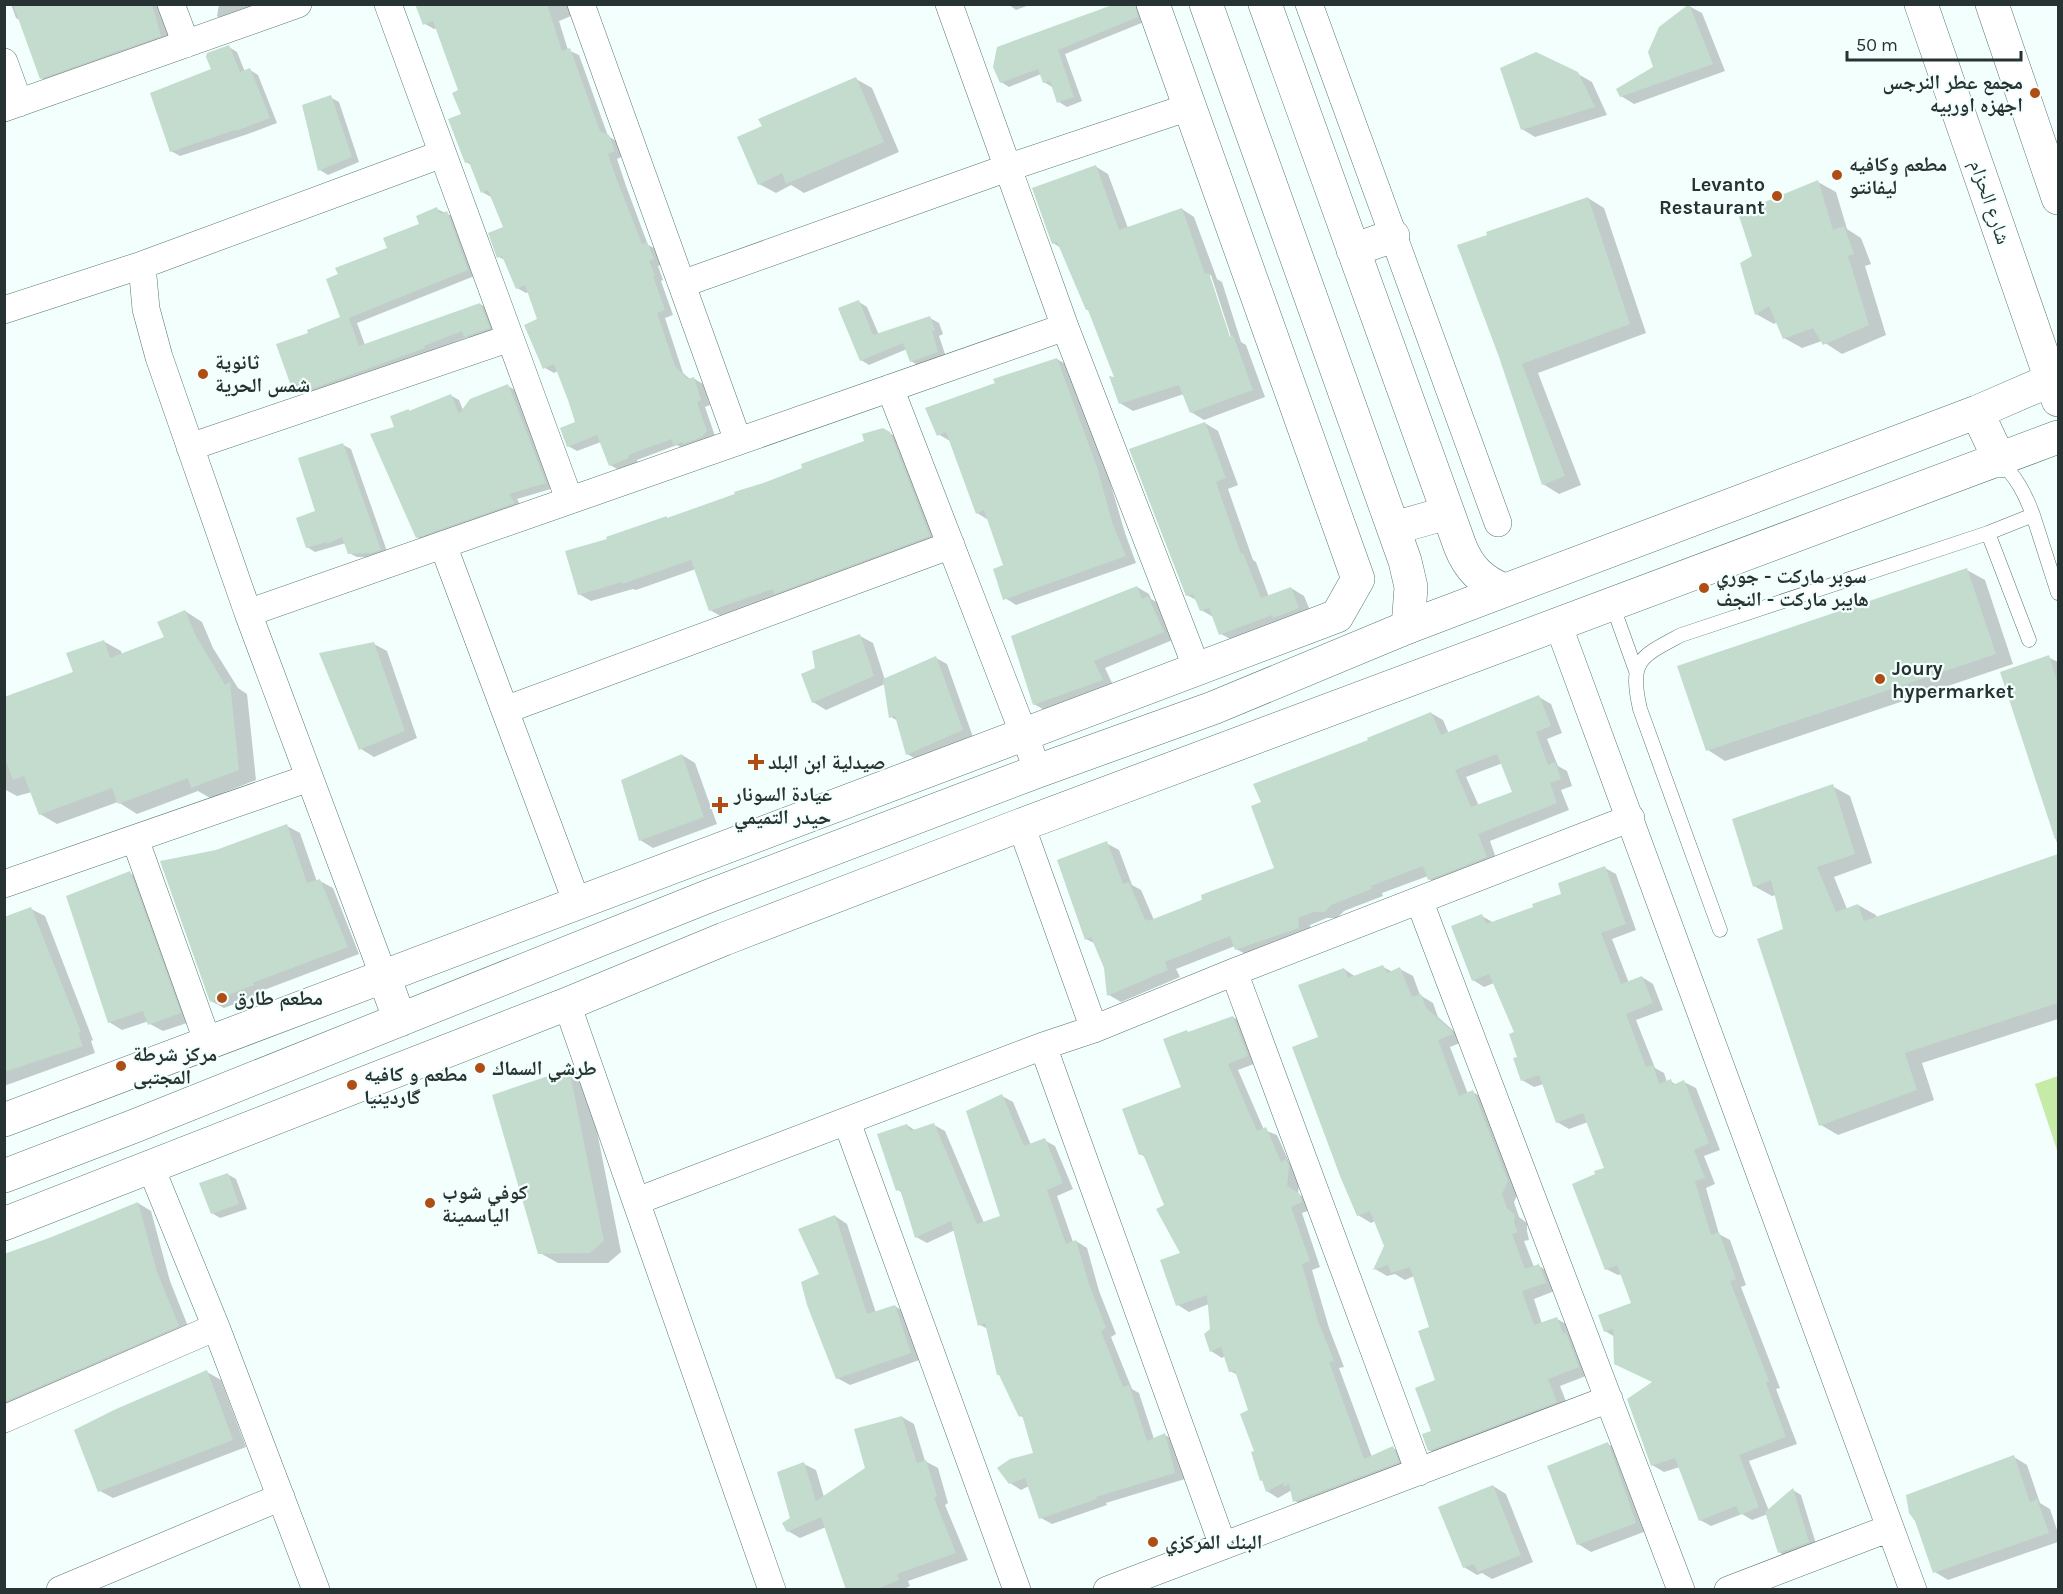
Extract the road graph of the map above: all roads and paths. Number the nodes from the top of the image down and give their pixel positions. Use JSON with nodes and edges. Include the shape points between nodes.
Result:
{"nodes":[{"id":1,"x":171,"y":4,"type":"edge"},
{"id":2,"x":298,"y":4,"type":"edge"},
{"id":3,"x":388,"y":4,"type":"edge"},
{"id":4,"x":581,"y":4,"type":"edge"},
{"id":5,"x":949,"y":4,"type":"edge"},
{"id":6,"x":1153,"y":4,"type":"edge"},
{"id":7,"x":1206,"y":4,"type":"edge"},
{"id":8,"x":1265,"y":4,"type":"edge"},
{"id":9,"x":1309,"y":4,"type":"edge"},
{"id":10,"x":1921,"y":4,"type":"edge"},
{"id":11,"x":1992,"y":4,"type":"edge"},
{"id":12,"x":186,"y":44,"type":"junction"},
{"id":13,"x":4,"y":62,"type":"edge"},
{"id":14,"x":12,"y":105,"type":"edge"},
{"id":15,"x":1189,"y":107,"type":"junction"},
{"id":16,"x":2050,"y":150,"type":"edge"},
{"id":17,"x":442,"y":154,"type":"junction"},
{"id":18,"x":1007,"y":168,"type":"junction"},
{"id":19,"x":2058,"y":198,"type":"edge"},
{"id":20,"x":1393,"y":236,"type":"junction"},
{"id":21,"x":1353,"y":250,"type":"junction"},
{"id":22,"x":142,"y":265,"type":"junction"},
{"id":23,"x":1301,"y":269,"type":"junction"},
{"id":24,"x":682,"y":284,"type":"junction"},
{"id":25,"x":1254,"y":287,"type":"junction"},
{"id":26,"x":4,"y":310,"type":"edge"},
{"id":27,"x":1065,"y":327,"type":"junction"},
{"id":28,"x":510,"y":338,"type":"junction"},
{"id":29,"x":890,"y":388,"type":"junction"},
{"id":30,"x":2055,"y":390,"type":"edge"},
{"id":31,"x":1977,"y":412,"type":"junction"},
{"id":32,"x":2058,"y":437,"type":"edge"},
{"id":33,"x":738,"y":441,"type":"junction"},
{"id":34,"x":190,"y":447,"type":"junction"},
{"id":35,"x":2000,"y":460,"type":"junction"},
{"id":36,"x":569,"y":499,"type":"junction"},
{"id":37,"x":1447,"y":513,"type":"junction"},
{"id":38,"x":2033,"y":515,"type":"junction"},
{"id":39,"x":1498,"y":523,"type":"dead end"},
{"id":40,"x":1394,"y":528,"type":"junction"},
{"id":41,"x":1988,"y":533,"type":"junction"},
{"id":42,"x":443,"y":545,"type":"junction"},
{"id":43,"x":951,"y":545,"type":"junction"},
{"id":44,"x":1504,"y":590,"type":"junction"},
{"id":45,"x":2058,"y":593,"type":"edge"},
{"id":46,"x":1612,"y":604,"type":"junction"},
{"id":47,"x":248,"y":613,"type":"junction"},
{"id":48,"x":1558,"y":624,"type":"junction"},
{"id":49,"x":1408,"y":627,"type":"junction"},
{"id":50,"x":2029,"y":640,"type":"dead end"},
{"id":51,"x":1197,"y":669,"type":"junction"},
{"id":52,"x":1636,"y":671,"type":"junction"},
{"id":53,"x":505,"y":710,"type":"junction"},
{"id":54,"x":1023,"y":735,"type":"junction"},
{"id":55,"x":1038,"y":771,"type":"junction"},
{"id":56,"x":309,"y":778,"type":"junction"},
{"id":57,"x":1631,"y":818,"type":"junction"},
{"id":58,"x":1022,"y":825,"type":"junction"},
{"id":59,"x":135,"y":839,"type":"junction"},
{"id":60,"x":4,"y":884,"type":"edge"},
{"id":61,"x":709,"y":896,"type":"junction"},
{"id":62,"x":1419,"y":900,"type":"junction"},
{"id":63,"x":577,"y":903,"type":"junction"},
{"id":64,"x":1720,"y":930,"type":"dead end"},
{"id":65,"x":724,"y":939,"type":"junction"},
{"id":66,"x":1234,"y":972,"type":"junction"},
{"id":67,"x":384,"y":977,"type":"junction"},
{"id":68,"x":567,"y":1004,"type":"junction"},
{"id":69,"x":400,"y":1020,"type":"junction"},
{"id":70,"x":1094,"y":1029,"type":"junction"},
{"id":71,"x":208,"y":1043,"type":"junction"},
{"id":72,"x":1043,"y":1046,"type":"junction"},
{"id":73,"x":4,"y":1120,"type":"edge"},
{"id":74,"x":847,"y":1122,"type":"junction"},
{"id":75,"x":151,"y":1168,"type":"junction"},
{"id":76,"x":4,"y":1176,"type":"edge"},
{"id":77,"x":637,"y":1201,"type":"junction"},
{"id":78,"x":4,"y":1224,"type":"edge"},
{"id":79,"x":216,"y":1327,"type":"junction"},
{"id":80,"x":1609,"y":1399,"type":"junction"},
{"id":81,"x":4,"y":1419,"type":"edge"},
{"id":82,"x":1419,"y":1472,"type":"junction"},
{"id":83,"x":281,"y":1497,"type":"junction"},
{"id":84,"x":1890,"y":1528,"type":"junction"},
{"id":85,"x":1223,"y":1546,"type":"junction"},
{"id":86,"x":60,"y":1590,"type":"edge"},
{"id":87,"x":316,"y":1590,"type":"edge"},
{"id":88,"x":772,"y":1590,"type":"edge"},
{"id":89,"x":1017,"y":1590,"type":"edge"},
{"id":90,"x":1107,"y":1590,"type":"edge"},
{"id":91,"x":1681,"y":1590,"type":"edge"},
{"id":92,"x":1728,"y":1590,"type":"edge"},
{"id":93,"x":1913,"y":1590,"type":"edge"}],
"edges":[{"from":1,"to":12,"type":"street"},
{"from":2,"to":12,"type":"street"},
{"from":3,"to":17,"type":"street"},
{"from":4,"to":24,"type":"street"},
{"from":5,"to":18,"type":"street"},
{"from":6,"to":15,"type":"main road"},
{"from":7,"to":23,"type":"main road"},
{"from":8,"to":21,"type":"main road"},
{"from":9,"to":20,"type":"street"},
{"from":10,"to":30,"type":"main road","name":"شارع الحزام"},
{"from":11,"to":16,"type":"main road"},
{"from":12,"to":14,"type":"street"},
{"from":13,"to":14,"type":"street"},
{"from":15,"to":18,"type":"street"},
{"from":15,"to":25,"type":"main road"},
{"from":16,"to":19,"type":"main road"},
{"from":17,"to":22,"type":"street"},
{"from":17,"to":28,"type":"street"},
{"from":18,"to":24,"type":"street"},
{"from":18,"to":27,"type":"street"},
{"from":20,"to":21,"type":"main road"},
{"from":20,"to":39,"type":"street"},
{"from":21,"to":37,"type":"main road"},
{"from":22,"to":26,"type":"street"},
{"from":22,"to":34,"type":"street","via":[[146,309]]},
{"from":23,"to":25,"type":"main road"},
{"from":23,"to":40,"type":"main road"},
{"from":24,"to":33,"type":"street"},
{"from":25,"to":51,"type":"main road","via":[[1358,579],[1337,616]]},
{"from":27,"to":29,"type":"street"},
{"from":27,"to":51,"type":"street"},
{"from":28,"to":34,"type":"street"},
{"from":28,"to":36,"type":"street"},
{"from":29,"to":33,"type":"street"},
{"from":29,"to":43,"type":"street"},
{"from":30,"to":31,"type":"main road"},
{"from":31,"to":35,"type":"main road"},
{"from":31,"to":44,"type":"main road"},
{"from":32,"to":35,"type":"main road"},
{"from":33,"to":36,"type":"street"},
{"from":34,"to":47,"type":"street"},
{"from":35,"to":38,"type":"lane","via":[[2015,476]]},
{"from":35,"to":46,"type":"main road"},
{"from":36,"to":42,"type":"street"},
{"from":37,"to":40,"type":"main road"},
{"from":37,"to":44,"type":"main road","via":[[1466,561],[1489,584]]},
{"from":38,"to":41,"type":"lane"},
{"from":38,"to":45,"type":"lane"},
{"from":40,"to":49,"type":"main road","via":[[1411,587]]},
{"from":41,"to":50,"type":"lane"},
{"from":41,"to":52,"type":"lane","via":[[1681,635],[1646,653]]},
{"from":42,"to":47,"type":"street"},
{"from":42,"to":53,"type":"street"},
{"from":43,"to":53,"type":"street"},
{"from":43,"to":54,"type":"street"},
{"from":44,"to":49,"type":"main road"},
{"from":46,"to":48,"type":"main road"},
{"from":46,"to":52,"type":"lane"},
{"from":47,"to":56,"type":"street"},
{"from":48,"to":57,"type":"street"},
{"from":48,"to":58,"type":"main road"},
{"from":49,"to":55,"type":"main road","via":[[1213,708]]},
{"from":51,"to":54,"type":"main road"},
{"from":52,"to":64,"type":"lane","via":[[1640,709]]},
{"from":53,"to":63,"type":"street"},
{"from":54,"to":55,"type":"street"},
{"from":54,"to":63,"type":"main road"},
{"from":55,"to":61,"type":"main road"},
{"from":56,"to":59,"type":"street"},
{"from":56,"to":67,"type":"street"},
{"from":57,"to":62,"type":"street"},
{"from":57,"to":84,"type":"street"},
{"from":58,"to":65,"type":"main road"},
{"from":58,"to":70,"type":"street"},
{"from":59,"to":60,"type":"street"},
{"from":59,"to":71,"type":"street"},
{"from":61,"to":65,"type":"main road"},
{"from":61,"to":69,"type":"main road"},
{"from":62,"to":66,"type":"street"},
{"from":62,"to":80,"type":"street"},
{"from":63,"to":67,"type":"main road"},
{"from":65,"to":68,"type":"main road"},
{"from":66,"to":70,"type":"street"},
{"from":66,"to":82,"type":"street"},
{"from":67,"to":69,"type":"main road"},
{"from":67,"to":71,"type":"main road"},
{"from":68,"to":75,"type":"main road"},
{"from":68,"to":77,"type":"street"},
{"from":69,"to":76,"type":"main road"},
{"from":70,"to":72,"type":"street"},
{"from":71,"to":73,"type":"main road"},
{"from":72,"to":74,"type":"street"},
{"from":72,"to":85,"type":"street"},
{"from":74,"to":77,"type":"street"},
{"from":74,"to":89,"type":"street"},
{"from":75,"to":78,"type":"main road"},
{"from":75,"to":79,"type":"street"},
{"from":77,"to":88,"type":"street"},
{"from":79,"to":81,"type":"street"},
{"from":79,"to":83,"type":"street"},
{"from":80,"to":82,"type":"street"},
{"from":80,"to":91,"type":"street"},
{"from":82,"to":85,"type":"street"},
{"from":83,"to":86,"type":"street"},
{"from":83,"to":87,"type":"street"},
{"from":84,"to":92,"type":"street"},
{"from":84,"to":93,"type":"street"},
{"from":85,"to":90,"type":"street"}]}
